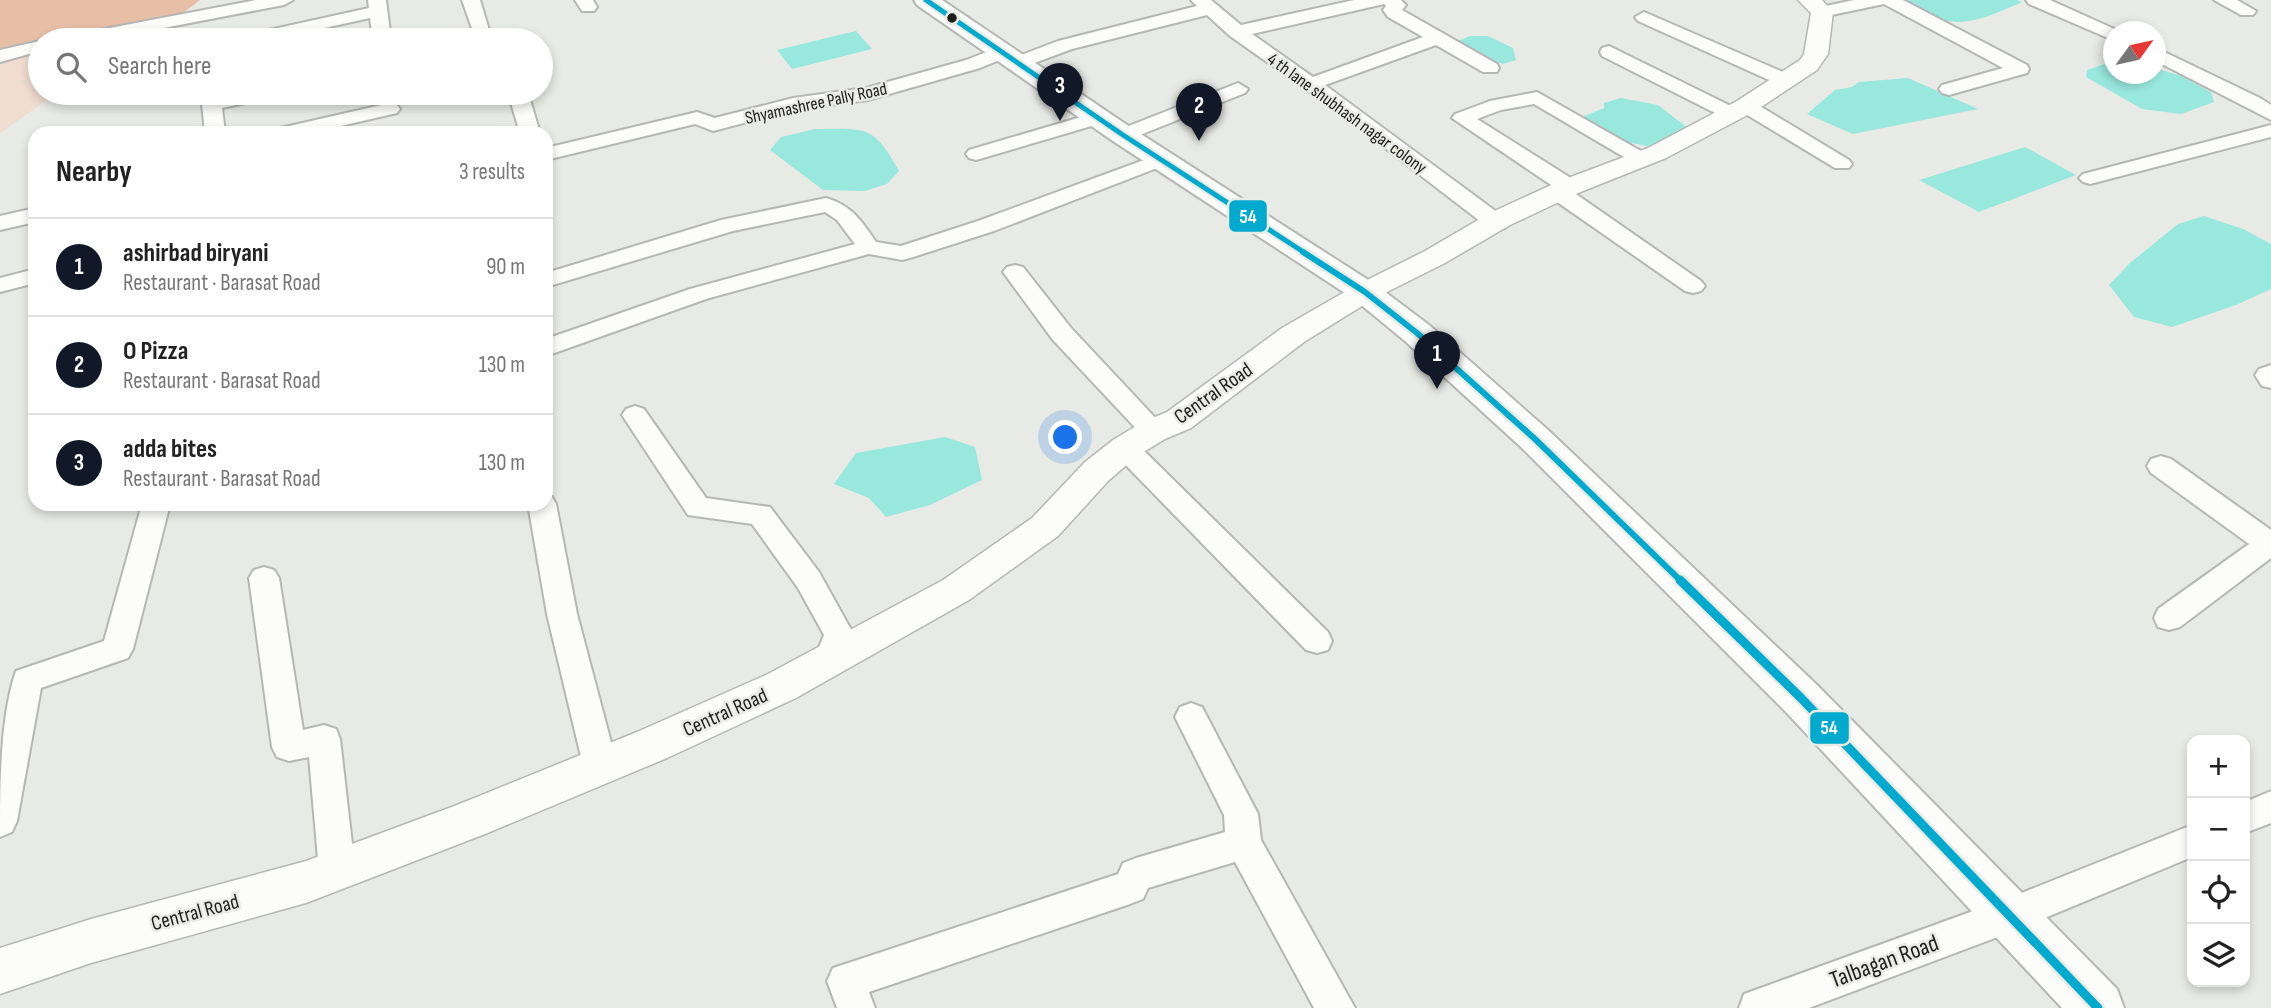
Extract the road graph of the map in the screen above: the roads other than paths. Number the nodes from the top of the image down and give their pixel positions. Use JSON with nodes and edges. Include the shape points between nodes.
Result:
{"nodes":[{"id":1,"x":284,"y":0,"type":"edge"},
{"id":2,"x":471,"y":0,"type":"edge"},
{"id":3,"x":1377,"y":0,"type":"edge"},
{"id":4,"x":1390,"y":0,"type":"edge"},
{"id":5,"x":1879,"y":0,"type":"edge"},
{"id":6,"x":1890,"y":0,"type":"edge"},
{"id":7,"x":2035,"y":0,"type":"edge"},
{"id":8,"x":2223,"y":0,"type":"edge"},
{"id":9,"x":925,"y":1,"type":"edge"},
{"id":10,"x":1207,"y":3,"type":"edge"},
{"id":11,"x":378,"y":6,"type":"edge"},
{"id":12,"x":1815,"y":6,"type":"edge"},
{"id":13,"x":2246,"y":11,"type":"dead end"},
{"id":14,"x":1644,"y":17,"type":"dead end"},
{"id":15,"x":136,"y":28,"type":"edge"},
{"id":16,"x":293,"y":28,"type":"edge"},
{"id":17,"x":381,"y":28,"type":"edge"},
{"id":18,"x":479,"y":28,"type":"edge"},
{"id":19,"x":2103,"y":30,"type":"edge"},
{"id":20,"x":1236,"y":32,"type":"junction"},
{"id":21,"x":1437,"y":38,"type":"junction"},
{"id":22,"x":28,"y":49,"type":"edge"},
{"id":23,"x":1609,"y":52,"type":"dead end"},
{"id":24,"x":0,"y":56,"type":"edge"},
{"id":25,"x":1010,"y":57,"type":"junction"},
{"id":26,"x":2166,"y":59,"type":"edge"},
{"id":27,"x":1490,"y":68,"type":"dead end"},
{"id":28,"x":1785,"y":80,"type":"junction"},
{"id":29,"x":1311,"y":84,"type":"junction"},
{"id":30,"x":1238,"y":89,"type":"dead end"},
{"id":31,"x":1949,"y":89,"type":"dead end"},
{"id":32,"x":2262,"y":99,"type":"edge"},
{"id":33,"x":212,"y":105,"type":"edge"},
{"id":34,"x":375,"y":105,"type":"edge"},
{"id":35,"x":389,"y":105,"type":"edge"},
{"id":36,"x":522,"y":105,"type":"edge"},
{"id":37,"x":1739,"y":110,"type":"junction"},
{"id":38,"x":2271,"y":114,"type":"edge"},
{"id":39,"x":1098,"y":118,"type":"junction"},
{"id":40,"x":214,"y":126,"type":"edge"},
{"id":41,"x":306,"y":126,"type":"edge"},
{"id":42,"x":392,"y":126,"type":"edge"},
{"id":43,"x":528,"y":126,"type":"edge"},
{"id":44,"x":2271,"y":131,"type":"edge"},
{"id":45,"x":1124,"y":135,"type":"junction"},
{"id":46,"x":553,"y":152,"type":"edge"},
{"id":47,"x":976,"y":155,"type":"dead end"},
{"id":48,"x":1163,"y":159,"type":"junction"},
{"id":49,"x":1641,"y":159,"type":"junction"},
{"id":50,"x":1842,"y":164,"type":"dead end"},
{"id":51,"x":2090,"y":178,"type":"dead end"},
{"id":52,"x":1564,"y":189,"type":"junction"},
{"id":53,"x":28,"y":217,"type":"edge"},
{"id":54,"x":0,"y":223,"type":"edge"},
{"id":55,"x":1497,"y":223,"type":"junction"},
{"id":56,"x":868,"y":247,"type":"junction"},
{"id":57,"x":1014,"y":272,"type":"dead end"},
{"id":58,"x":28,"y":278,"type":"edge"},
{"id":59,"x":553,"y":278,"type":"edge"},
{"id":60,"x":0,"y":285,"type":"edge"},
{"id":61,"x":1693,"y":286,"type":"dead end"},
{"id":62,"x":1365,"y":292,"type":"junction"},
{"id":63,"x":553,"y":346,"type":"edge"},
{"id":64,"x":2271,"y":373,"type":"edge"},
{"id":65,"x":2271,"y":380,"type":"edge"},
{"id":66,"x":635,"y":415,"type":"dead end"},
{"id":67,"x":1139,"y":440,"type":"junction"},
{"id":68,"x":2161,"y":466,"type":"dead end"},
{"id":69,"x":154,"y":511,"type":"edge"},
{"id":70,"x":543,"y":511,"type":"edge"},
{"id":71,"x":2265,"y":533,"type":"edge"},
{"id":72,"x":264,"y":578,"type":"dead end"},
{"id":73,"x":2169,"y":618,"type":"dead end"},
{"id":74,"x":1317,"y":641,"type":"dead end"},
{"id":75,"x":830,"y":660,"type":"junction"},
{"id":76,"x":1191,"y":718,"type":"dead end"},
{"id":77,"x":600,"y":765,"type":"junction"},
{"id":78,"x":2271,"y":806,"type":"edge"},
{"id":79,"x":2250,"y":816,"type":"edge"},
{"id":80,"x":0,"y":821,"type":"edge"},
{"id":81,"x":1244,"y":843,"type":"junction"},
{"id":82,"x":2187,"y":843,"type":"edge"},
{"id":83,"x":337,"y":870,"type":"junction"},
{"id":84,"x":2011,"y":915,"type":"junction"},
{"id":85,"x":0,"y":971,"type":"edge"},
{"id":86,"x":856,"y":1008,"type":"edge"},
{"id":87,"x":1336,"y":1008,"type":"edge"},
{"id":88,"x":1758,"y":1008,"type":"edge"},
{"id":89,"x":2098,"y":1008,"type":"edge"}],
"edges":[{"from":1,"to":15,"type":"street"},
{"from":2,"to":18,"type":"street"},
{"from":3,"to":20,"type":"street"},
{"from":4,"to":21,"type":"street","via":[[1397,5],[1394,13]]},
{"from":5,"to":12,"type":"street"},
{"from":6,"to":31,"type":"street","via":[[2020,69]]},
{"from":7,"to":19,"type":"street"},
{"from":8,"to":13,"type":"street"},
{"from":9,"to":25,"type":"main road"},
{"from":10,"to":20,"type":"street","name":"4 th lane shubhash nagar colony"},
{"from":10,"to":25,"type":"street","name":"Shyamashree Pally Road"},
{"from":11,"to":16,"type":"street"},
{"from":11,"to":17,"type":"street"},
{"from":12,"to":28,"type":"street","name":"Central Road","via":[[1816,54],[1809,65]]},
{"from":14,"to":28,"type":"street"},
{"from":20,"to":29,"type":"street","name":"4 th lane shubhash nagar colony"},
{"from":21,"to":27,"type":"street"},
{"from":21,"to":29,"type":"street"},
{"from":22,"to":24,"type":"street"},
{"from":23,"to":37,"type":"street"},
{"from":25,"to":39,"type":"main road"},
{"from":25,"to":46,"type":"street","name":"Shyamashree Pally Road","via":[[868,94],[793,104],[713,125],[697,118]]},
{"from":26,"to":32,"type":"street"},
{"from":28,"to":37,"type":"street","name":"Central Road"},
{"from":29,"to":55,"type":"street","name":"4 th lane shubhash nagar colony"},
{"from":30,"to":45,"type":"street"},
{"from":32,"to":38,"type":"street"},
{"from":33,"to":40,"type":"street"},
{"from":34,"to":41,"type":"street"},
{"from":35,"to":42,"type":"street"},
{"from":36,"to":43,"type":"street"},
{"from":37,"to":49,"type":"street","name":"Central Road"},
{"from":37,"to":50,"type":"street"},
{"from":39,"to":45,"type":"main road"},
{"from":39,"to":47,"type":"street"},
{"from":44,"to":51,"type":"street"},
{"from":45,"to":48,"type":"main road"},
{"from":48,"to":56,"type":"street","via":[[902,253]]},
{"from":48,"to":62,"type":"main road"},
{"from":49,"to":52,"type":"street","name":"Central Road"},
{"from":49,"to":52,"type":"street","via":[[1537,98],[1497,105],[1462,118]]},
{"from":52,"to":55,"type":"street","name":"Central Road"},
{"from":52,"to":61,"type":"street"},
{"from":53,"to":54,"type":"street"},
{"from":55,"to":62,"type":"street","name":"Central Road"},
{"from":56,"to":59,"type":"street","via":[[844,214],[826,205],[729,225]]},
{"from":56,"to":63,"type":"street","via":[[698,294]]},
{"from":57,"to":67,"type":"street"},
{"from":58,"to":60,"type":"street"},
{"from":62,"to":67,"type":"street","name":"Central Road","via":[[1293,335],[1179,420]]},
{"from":62,"to":84,"type":"main road","via":[[1469,378],[1637,537]]},
{"from":64,"to":65,"type":"street"},
{"from":66,"to":75,"type":"street","via":[[698,508],[760,514],[808,580],[839,635]]},
{"from":67,"to":74,"type":"street"},
{"from":67,"to":75,"type":"street","name":"Central Road","via":[[1097,471],[1045,527],[956,590]]},
{"from":68,"to":71,"type":"street"},
{"from":69,"to":80,"type":"street","via":[[117,649],[27,680]]},
{"from":70,"to":77,"type":"street","via":[[562,614]]},
{"from":71,"to":73,"type":"street"},
{"from":72,"to":83,"type":"street","via":[[289,747],[324,739]]},
{"from":75,"to":77,"type":"street","name":"Central Road","via":[[782,686]]},
{"from":76,"to":81,"type":"street","via":[[1241,814]]},
{"from":77,"to":83,"type":"street","name":"Central Road"},
{"from":78,"to":79,"type":"street"},
{"from":81,"to":86,"type":"street","via":[[1136,875],[1130,887],[846,981]]},
{"from":81,"to":87,"type":"street"},
{"from":82,"to":84,"type":"street","name":"Talbagan Road"},
{"from":83,"to":85,"type":"street","name":"Central Road"},
{"from":84,"to":88,"type":"street","name":"Talbagan Road"},
{"from":84,"to":89,"type":"main road"}]}
